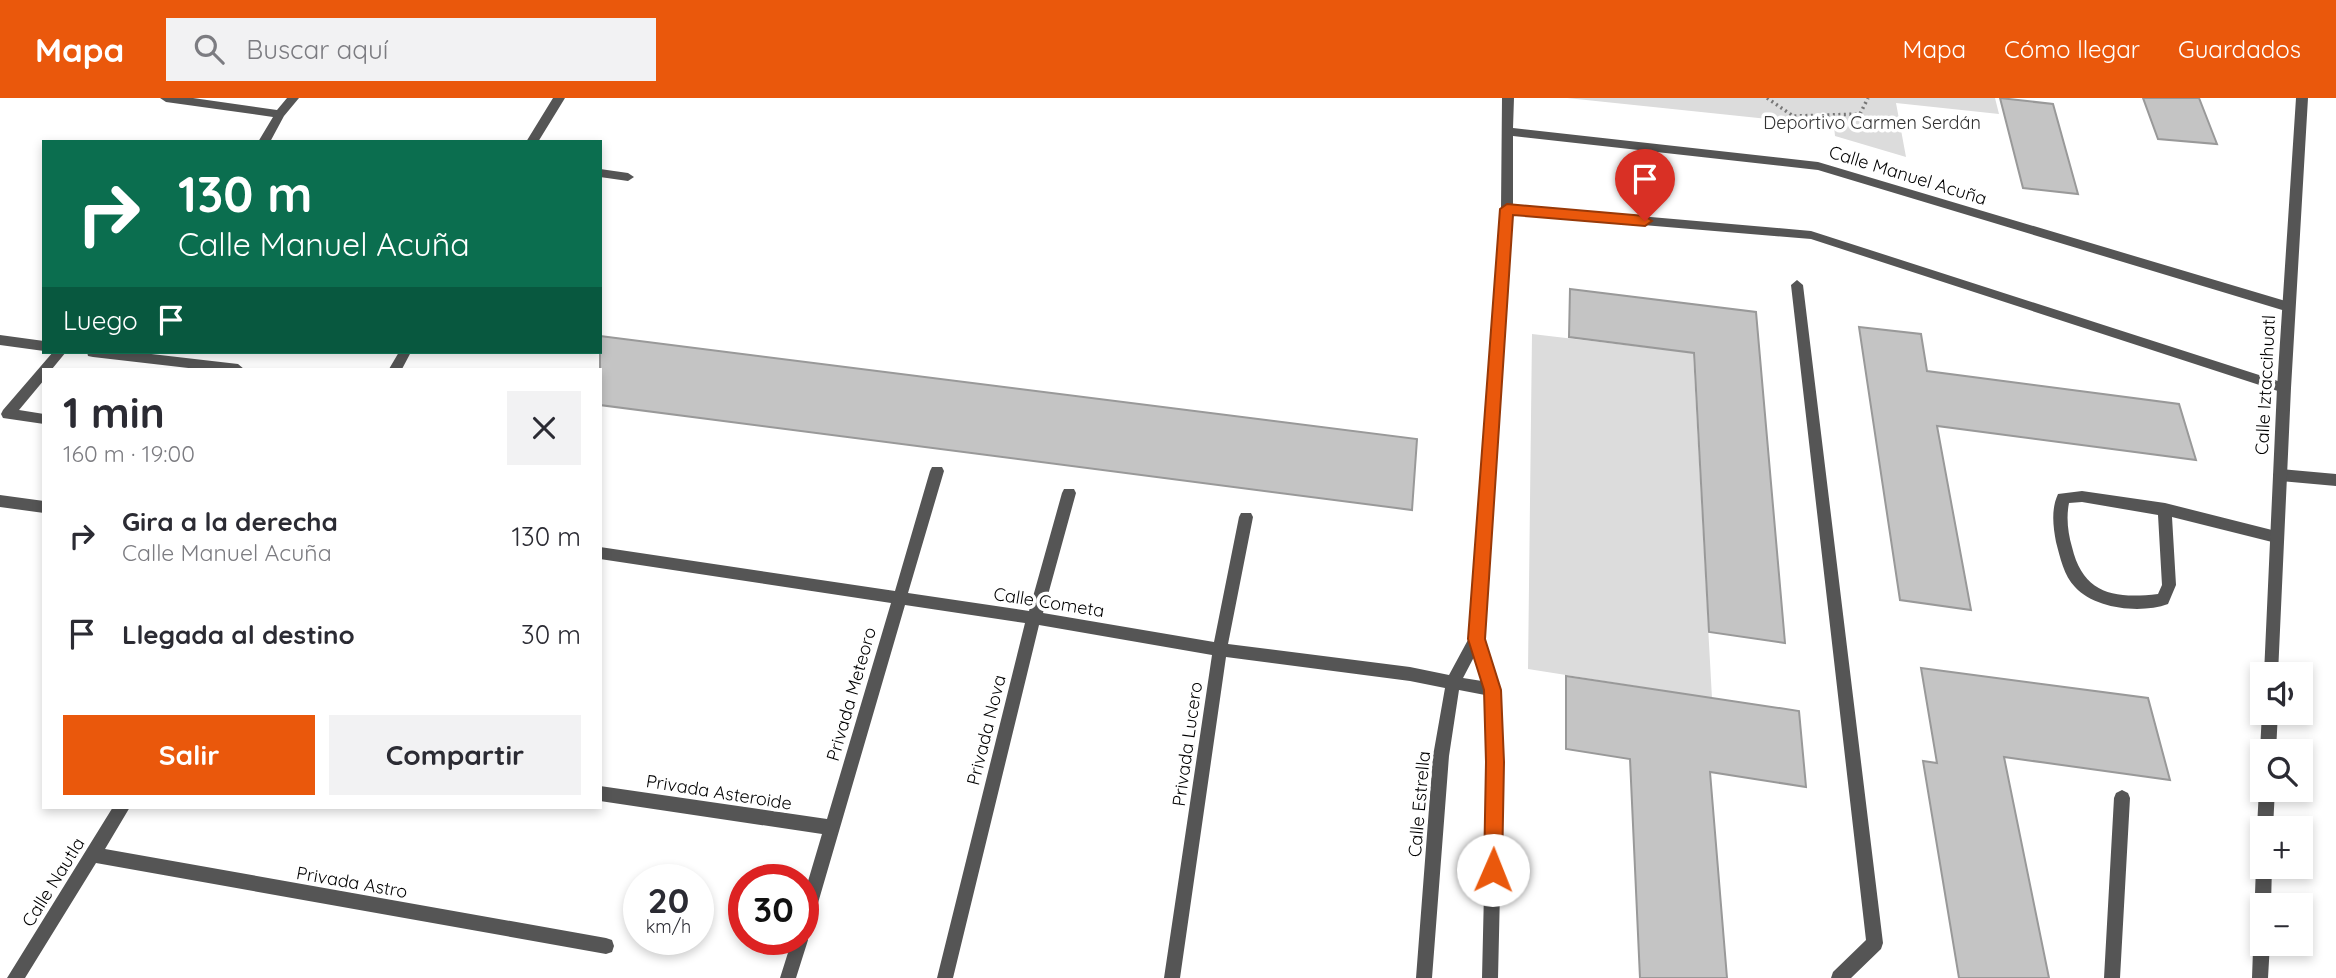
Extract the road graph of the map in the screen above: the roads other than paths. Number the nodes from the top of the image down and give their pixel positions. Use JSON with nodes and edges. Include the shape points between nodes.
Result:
{"nodes":[{"id":1,"x":166,"y":98,"type":"edge"},
{"id":2,"x":293,"y":98,"type":"edge"},
{"id":3,"x":559,"y":98,"type":"edge"},
{"id":4,"x":1508,"y":98,"type":"edge"},
{"id":5,"x":2302,"y":98,"type":"edge"},
{"id":6,"x":280,"y":114,"type":"junction"},
{"id":7,"x":1507,"y":131,"type":"junction"},
{"id":8,"x":265,"y":140,"type":"edge"},
{"id":9,"x":533,"y":140,"type":"edge"},
{"id":10,"x":602,"y":173,"type":"edge"},
{"id":11,"x":628,"y":177,"type":"dead end"},
{"id":12,"x":1507,"y":209,"type":"junction"},
{"id":13,"x":1797,"y":285,"type":"dead end"},
{"id":14,"x":2288,"y":307,"type":"junction"},
{"id":15,"x":0,"y":340,"type":"edge"},
{"id":16,"x":42,"y":346,"type":"edge"},
{"id":17,"x":58,"y":354,"type":"edge"},
{"id":18,"x":110,"y":354,"type":"edge"},
{"id":19,"x":46,"y":368,"type":"edge"},
{"id":20,"x":229,"y":368,"type":"edge"},
{"id":21,"x":42,"y":372,"type":"edge"},
{"id":22,"x":2284,"y":388,"type":"junction"},
{"id":23,"x":4,"y":414,"type":"edge"},
{"id":24,"x":42,"y":419,"type":"edge"},
{"id":25,"x":937,"y":471,"type":"dead end"},
{"id":26,"x":2280,"y":475,"type":"junction"},
{"id":27,"x":2336,"y":480,"type":"edge"},
{"id":28,"x":1069,"y":493,"type":"dead end"},
{"id":29,"x":0,"y":501,"type":"edge"},
{"id":30,"x":42,"y":507,"type":"edge"},
{"id":31,"x":2165,"y":509,"type":"junction"},
{"id":32,"x":1246,"y":517,"type":"dead end"},
{"id":33,"x":2276,"y":537,"type":"junction"},
{"id":34,"x":602,"y":552,"type":"edge"},
{"id":35,"x":899,"y":598,"type":"junction"},
{"id":36,"x":1034,"y":618,"type":"junction"},
{"id":37,"x":1476,"y":639,"type":"junction"},
{"id":38,"x":1220,"y":650,"type":"junction"},
{"id":39,"x":2271,"y":662,"type":"edge"},
{"id":40,"x":1453,"y":682,"type":"junction"},
{"id":41,"x":1492,"y":690,"type":"junction"},
{"id":42,"x":602,"y":793,"type":"edge"},
{"id":43,"x":2122,"y":798,"type":"dead end"},
{"id":44,"x":121,"y":809,"type":"edge"},
{"id":45,"x":832,"y":828,"type":"junction"},
{"id":46,"x":93,"y":855,"type":"junction"},
{"id":47,"x":819,"y":872,"type":"edge"},
{"id":48,"x":2264,"y":879,"type":"edge"},
{"id":49,"x":606,"y":946,"type":"dead end"},
{"id":50,"x":795,"y":955,"type":"edge"},
{"id":51,"x":15,"y":978,"type":"edge"},
{"id":52,"x":788,"y":978,"type":"edge"},
{"id":53,"x":945,"y":978,"type":"edge"},
{"id":54,"x":1172,"y":978,"type":"edge"},
{"id":55,"x":1424,"y":978,"type":"edge"},
{"id":56,"x":1490,"y":978,"type":"edge"},
{"id":57,"x":1839,"y":978,"type":"edge"},
{"id":58,"x":2112,"y":978,"type":"edge"},
{"id":59,"x":2260,"y":978,"type":"edge"}],
"edges":[{"from":1,"to":6,"type":"street"},
{"from":2,"to":6,"type":"street"},
{"from":3,"to":9,"type":"street"},
{"from":4,"to":7,"type":"street","name":"Calle Estrella"},
{"from":5,"to":14,"type":"street","name":"Calle Iztaccihuatl"},
{"from":6,"to":8,"type":"street"},
{"from":7,"to":12,"type":"street","name":"Calle Estrella"},
{"from":7,"to":14,"type":"street","name":"Calle Manuel Acuña","via":[[1818,166]]},
{"from":10,"to":11,"type":"street"},
{"from":12,"to":22,"type":"street","via":[[1811,235]]},
{"from":12,"to":37,"type":"street","name":"Calle Estrella"},
{"from":13,"to":57,"type":"street","via":[[1875,943]]},
{"from":14,"to":22,"type":"street","name":"Calle Iztaccihuatl"},
{"from":15,"to":16,"type":"street"},
{"from":17,"to":19,"type":"street"},
{"from":18,"to":20,"type":"street"},
{"from":21,"to":23,"type":"street"},
{"from":22,"to":26,"type":"street","name":"Calle Iztaccihuatl"},
{"from":23,"to":24,"type":"street"},
{"from":25,"to":35,"type":"street","name":"Privada Meteoro"},
{"from":26,"to":27,"type":"street"},
{"from":26,"to":33,"type":"street","name":"Calle Iztaccihuatl"},
{"from":28,"to":36,"type":"street","name":"Privada Nova"},
{"from":29,"to":30,"type":"street"},
{"from":31,"to":31,"type":"street","via":[[2084,495],[2063,498],[2057,515],[2069,566],[2081,586],[2106,597],[2143,603],[2162,600],[2169,585]]},
{"from":31,"to":33,"type":"street"},
{"from":32,"to":38,"type":"street","name":"Privada Lucero"},
{"from":33,"to":39,"type":"street","name":"Calle Iztaccihuatl"},
{"from":34,"to":35,"type":"street","name":"Calle Cometa"},
{"from":35,"to":36,"type":"street","name":"Calle Cometa"},
{"from":35,"to":45,"type":"street","name":"Privada Meteoro"},
{"from":36,"to":38,"type":"street","name":"Calle Cometa"},
{"from":36,"to":53,"type":"street","name":"Privada Nova"},
{"from":37,"to":40,"type":"street","name":"Calle Estrella"},
{"from":37,"to":41,"type":"street","name":"Calle Estrella"},
{"from":38,"to":40,"type":"street","name":"Calle Cometa"},
{"from":38,"to":54,"type":"street","name":"Privada Lucero"},
{"from":40,"to":41,"type":"street","name":"Calle Cometa"},
{"from":40,"to":55,"type":"street","name":"Calle Estrella","via":[[1441,756]]},
{"from":41,"to":56,"type":"street","name":"Calle Estrella"},
{"from":42,"to":45,"type":"street","name":"Privada Asteroide"},
{"from":43,"to":58,"type":"street"},
{"from":44,"to":46,"type":"street","name":"Calle Nautla"},
{"from":45,"to":47,"type":"street","name":"Privada Meteoro"},
{"from":46,"to":49,"type":"street","name":"Privada Astro"},
{"from":46,"to":51,"type":"street","name":"Calle Nautla"},
{"from":48,"to":59,"type":"street"},
{"from":50,"to":52,"type":"street"}]}
